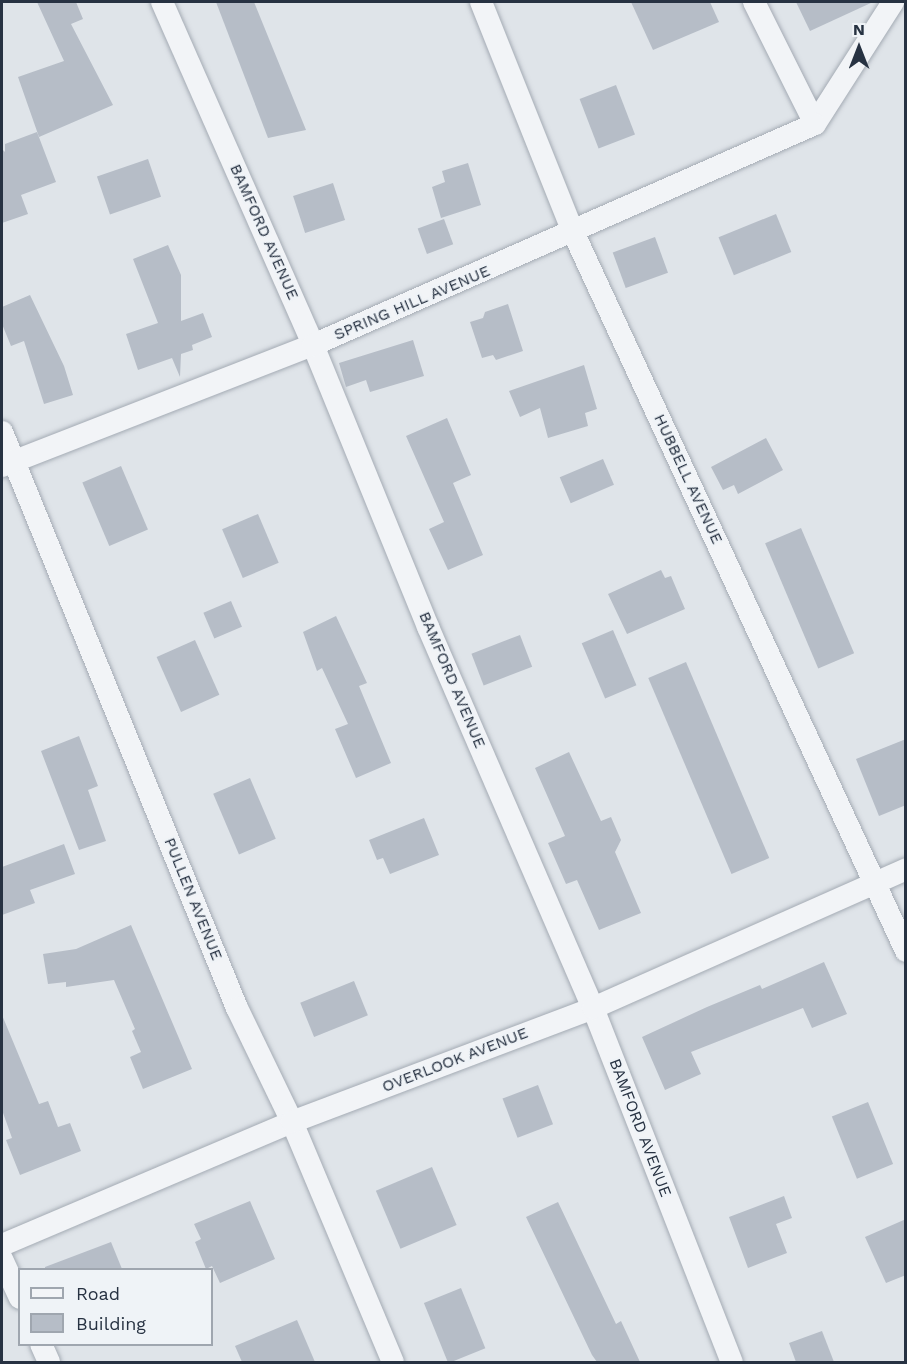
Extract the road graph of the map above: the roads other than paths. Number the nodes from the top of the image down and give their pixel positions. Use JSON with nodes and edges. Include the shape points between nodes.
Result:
{"nodes":[{"id":1,"x":162,"y":2,"type":"edge"},
{"id":2,"x":481,"y":2,"type":"edge"},
{"id":3,"x":754,"y":2,"type":"edge"},
{"id":4,"x":893,"y":2,"type":"edge"},
{"id":5,"x":815,"y":124,"type":"junction"},
{"id":6,"x":574,"y":234,"type":"junction"},
{"id":7,"x":313,"y":345,"type":"junction"},
{"id":8,"x":2,"y":432,"type":"edge"},
{"id":9,"x":8,"y":463,"type":"edge"},
{"id":10,"x":906,"y":869,"type":"edge"},
{"id":11,"x":877,"y":885,"type":"junction"},
{"id":12,"x":906,"y":951,"type":"edge"},
{"id":13,"x":593,"y":1008,"type":"junction"},
{"id":14,"x":292,"y":1122,"type":"junction"},
{"id":15,"x":2,"y":1245,"type":"edge"},
{"id":16,"x":2,"y":1259,"type":"edge"},
{"id":17,"x":18,"y":1294,"type":"edge"},
{"id":18,"x":42,"y":1346,"type":"edge"},
{"id":19,"x":49,"y":1362,"type":"edge"},
{"id":20,"x":393,"y":1362,"type":"edge"},
{"id":21,"x":732,"y":1362,"type":"edge"}],
"edges":[{"from":1,"to":7,"type":"street","name":"BAMFORD AVENUE"},
{"from":2,"to":6,"type":"street","name":"HUBBELL AVENUE"},
{"from":3,"to":5,"type":"street"},
{"from":4,"to":5,"type":"street"},
{"from":5,"to":6,"type":"street","name":"SPRING HILL AVENUE"},
{"from":6,"to":7,"type":"street","name":"SPRING HILL AVENUE"},
{"from":6,"to":11,"type":"street","name":"HUBBELL AVENUE"},
{"from":7,"to":9,"type":"street","name":"SPRING HILL AVENUE"},
{"from":7,"to":13,"type":"street","name":"BAMFORD AVENUE","via":[[428,627]]},
{"from":8,"to":9,"type":"street","name":"PULLEN AVENUE"},
{"from":9,"to":14,"type":"street","name":"PULLEN AVENUE","via":[[237,1008]]},
{"from":10,"to":11,"type":"street","name":"OVERLOOK AVENUE"},
{"from":11,"to":12,"type":"street","name":"HUBBELL AVENUE"},
{"from":11,"to":13,"type":"street","name":"OVERLOOK AVENUE"},
{"from":13,"to":14,"type":"street","name":"OVERLOOK AVENUE"},
{"from":13,"to":21,"type":"street","name":"BAMFORD AVENUE"},
{"from":14,"to":15,"type":"street","name":"OVERLOOK AVENUE"},
{"from":14,"to":20,"type":"street","name":"PULLEN AVENUE"},
{"from":16,"to":17,"type":"street"},
{"from":18,"to":19,"type":"street"}]}
